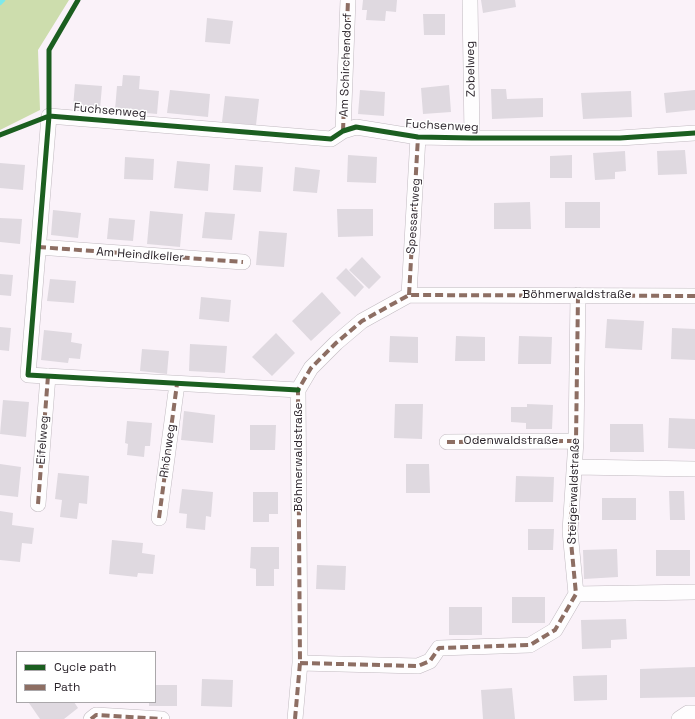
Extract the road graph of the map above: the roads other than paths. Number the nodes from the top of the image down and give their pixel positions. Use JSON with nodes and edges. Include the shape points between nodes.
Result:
{"nodes":[{"id":1,"x":348,"y":0,"type":"edge"},
{"id":2,"x":470,"y":0,"type":"edge"},
{"id":3,"x":343,"y":131,"type":"junction"},
{"id":4,"x":695,"y":133,"type":"edge"},
{"id":5,"x":418,"y":137,"type":"junction"},
{"id":6,"x":472,"y":138,"type":"junction"},
{"id":7,"x":38,"y":247,"type":"junction"},
{"id":8,"x":243,"y":262,"type":"dead end"},
{"id":9,"x":409,"y":295,"type":"junction"},
{"id":10,"x":578,"y":295,"type":"junction"},
{"id":11,"x":695,"y":296,"type":"edge"},
{"id":12,"x":48,"y":376,"type":"junction"},
{"id":13,"x":177,"y":384,"type":"junction"},
{"id":14,"x":298,"y":390,"type":"junction"},
{"id":15,"x":576,"y":441,"type":"junction"},
{"id":16,"x":447,"y":442,"type":"dead end"},
{"id":17,"x":575,"y":467,"type":"junction"},
{"id":18,"x":695,"y":469,"type":"edge"},
{"id":19,"x":38,"y":504,"type":"dead end"},
{"id":20,"x":159,"y":518,"type":"dead end"},
{"id":21,"x":695,"y":592,"type":"edge"},
{"id":22,"x":576,"y":594,"type":"junction"},
{"id":23,"x":300,"y":663,"type":"junction"},
{"id":24,"x":695,"y":713,"type":"edge"},
{"id":25,"x":91,"y":719,"type":"edge"},
{"id":26,"x":162,"y":719,"type":"edge"},
{"id":27,"x":295,"y":719,"type":"edge"},
{"id":28,"x":679,"y":719,"type":"edge"}],
"edges":[{"from":1,"to":3,"type":"street","name":"Am Schirchendorf"},
{"from":2,"to":6,"type":"street","name":"Zobelweg"},
{"from":3,"to":5,"type":"street","name":"Fuchsenweg","via":[[356,127]]},
{"from":3,"to":7,"type":"street","name":"Fuchsenweg","via":[[331,139],[50,116]]},
{"from":4,"to":6,"type":"street","name":"Fuchsenweg","via":[[620,138]]},
{"from":5,"to":6,"type":"street","name":"Fuchsenweg"},
{"from":5,"to":9,"type":"street","name":"Spessartweg"},
{"from":7,"to":8,"type":"street","name":"Am Heindlkeller"},
{"from":7,"to":12,"type":"street","name":"Fuchsenweg","via":[[28,374]]},
{"from":9,"to":10,"type":"street","name":"Böhmerwaldstraße"},
{"from":9,"to":14,"type":"street","name":"Böhmerwaldstraße","via":[[362,321],[336,343],[311,368]]},
{"from":10,"to":11,"type":"street","name":"Böhmerwaldstraße"},
{"from":10,"to":15,"type":"street","name":"Steigerwaldstraße"},
{"from":12,"to":13,"type":"street","name":"Fuchsenweg"},
{"from":12,"to":19,"type":"street","name":"Eifelweg"},
{"from":13,"to":14,"type":"street","name":"Fuchsenweg"},
{"from":13,"to":20,"type":"street","name":"Rhönweg"},
{"from":14,"to":23,"type":"street","name":"Böhmerwaldstraße"},
{"from":15,"to":16,"type":"street","name":"Odenwaldstraße"},
{"from":15,"to":17,"type":"street","name":"Steigerwaldstraße"},
{"from":17,"to":18,"type":"street"},
{"from":17,"to":22,"type":"street","name":"Steigerwaldstraße","via":[[570,531]]},
{"from":21,"to":22,"type":"street"},
{"from":22,"to":23,"type":"street","via":[[555,630],[530,645],[438,648],[430,661],[418,666]]},
{"from":23,"to":27,"type":"street","name":"Böhmerwaldstraße"},
{"from":24,"to":28,"type":"street","via":[[688,713]]},
{"from":25,"to":26,"type":"street","via":[[96,715]]}]}
